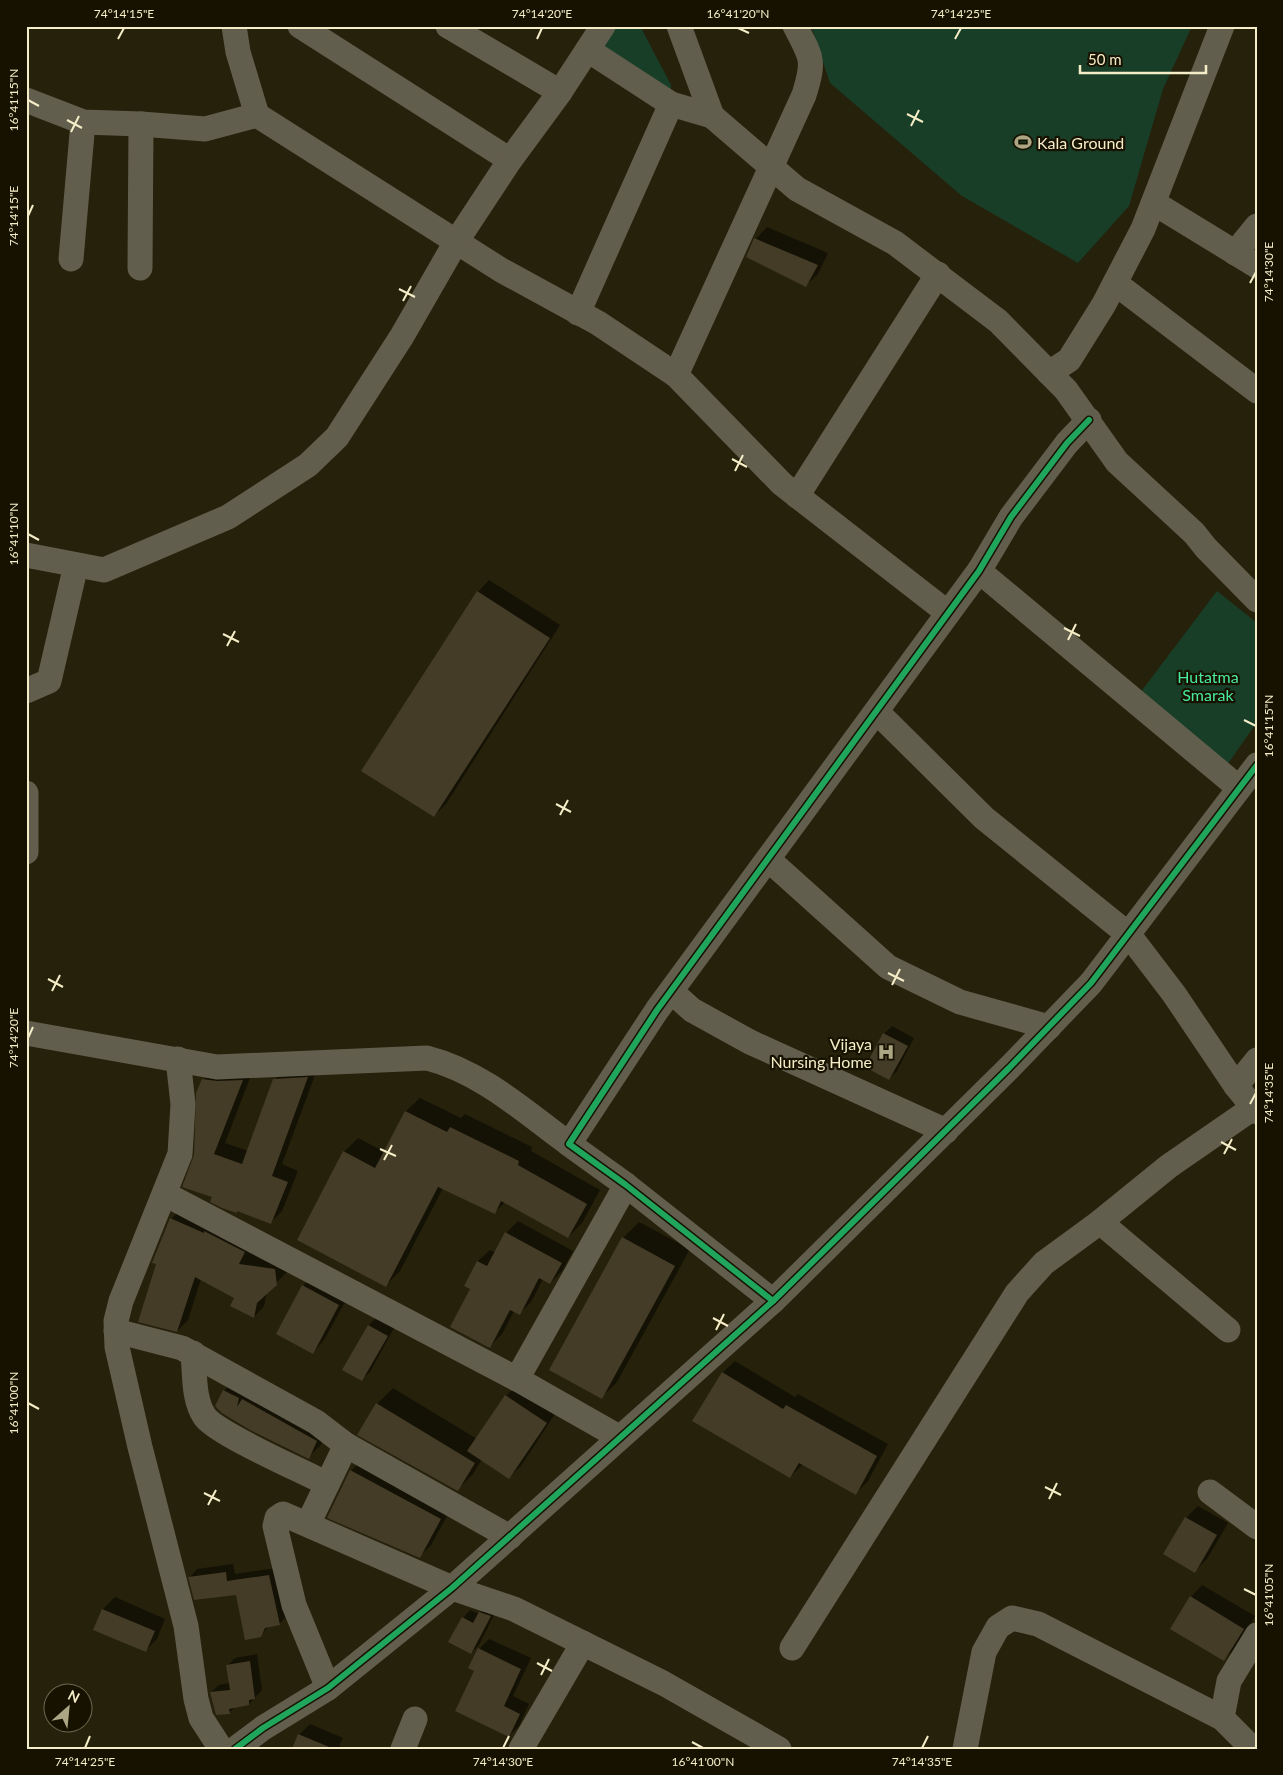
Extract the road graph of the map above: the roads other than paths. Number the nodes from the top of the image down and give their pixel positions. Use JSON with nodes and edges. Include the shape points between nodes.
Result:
{"nodes":[{"id":1,"x":234,"y":26,"type":"edge"},
{"id":2,"x":300,"y":26,"type":"edge"},
{"id":3,"x":448,"y":26,"type":"edge"},
{"id":4,"x":603,"y":26,"type":"edge"},
{"id":5,"x":679,"y":26,"type":"edge"},
{"id":6,"x":795,"y":26,"type":"edge"},
{"id":7,"x":1222,"y":26,"type":"edge"},
{"id":8,"x":588,"y":50,"type":"junction"},
{"id":9,"x":560,"y":92,"type":"junction"},
{"id":10,"x":26,"y":100,"type":"edge"},
{"id":11,"x":671,"y":104,"type":"junction"},
{"id":12,"x":257,"y":115,"type":"junction"},
{"id":13,"x":712,"y":116,"type":"junction"},
{"id":14,"x":83,"y":122,"type":"junction"},
{"id":15,"x":140,"y":124,"type":"junction"},
{"id":16,"x":510,"y":160,"type":"junction"},
{"id":17,"x":771,"y":168,"type":"junction"},
{"id":18,"x":1154,"y":203,"type":"junction"},
{"id":19,"x":1257,"y":226,"type":"edge"},
{"id":20,"x":456,"y":242,"type":"junction"},
{"id":21,"x":1235,"y":253,"type":"junction"},
{"id":22,"x":71,"y":259,"type":"dead end"},
{"id":23,"x":1257,"y":266,"type":"edge"},
{"id":24,"x":140,"y":268,"type":"dead end"},
{"id":25,"x":938,"y":274,"type":"junction"},
{"id":26,"x":1115,"y":283,"type":"junction"},
{"id":27,"x":578,"y":313,"type":"junction"},
{"id":28,"x":1049,"y":373,"type":"junction"},
{"id":29,"x":676,"y":375,"type":"junction"},
{"id":30,"x":1257,"y":391,"type":"edge"},
{"id":31,"x":1089,"y":420,"type":"junction"},
{"id":32,"x":797,"y":496,"type":"junction"},
{"id":33,"x":26,"y":555,"type":"edge"},
{"id":34,"x":76,"y":565,"type":"junction"},
{"id":35,"x":979,"y":571,"type":"junction"},
{"id":36,"x":1257,"y":600,"type":"edge"},
{"id":37,"x":948,"y":613,"type":"junction"},
{"id":38,"x":26,"y":691,"type":"edge"},
{"id":39,"x":877,"y":712,"type":"junction"},
{"id":40,"x":1257,"y":765,"type":"edge"},
{"id":41,"x":1239,"y":788,"type":"junction"},
{"id":42,"x":26,"y":793,"type":"edge"},
{"id":43,"x":26,"y":852,"type":"edge"},
{"id":44,"x":769,"y":860,"type":"junction"},
{"id":45,"x":1129,"y":935,"type":"junction"},
{"id":46,"x":672,"y":992,"type":"junction"},
{"id":47,"x":1049,"y":1027,"type":"junction"},
{"id":48,"x":26,"y":1032,"type":"edge"},
{"id":49,"x":178,"y":1059,"type":"junction"},
{"id":50,"x":1257,"y":1060,"type":"edge"},
{"id":51,"x":1236,"y":1086,"type":"junction"},
{"id":52,"x":1255,"y":1110,"type":"edge"},
{"id":53,"x":946,"y":1131,"type":"junction"},
{"id":54,"x":569,"y":1144,"type":"junction"},
{"id":55,"x":626,"y":1185,"type":"junction"},
{"id":56,"x":165,"y":1194,"type":"junction"},
{"id":57,"x":1100,"y":1222,"type":"junction"},
{"id":58,"x":773,"y":1301,"type":"junction"},
{"id":59,"x":1228,"y":1330,"type":"dead end"},
{"id":60,"x":116,"y":1331,"type":"junction"},
{"id":61,"x":193,"y":1353,"type":"junction"},
{"id":62,"x":517,"y":1379,"type":"junction"},
{"id":63,"x":619,"y":1437,"type":"junction"},
{"id":64,"x":346,"y":1445,"type":"junction"},
{"id":65,"x":327,"y":1484,"type":"junction"},
{"id":66,"x":1210,"y":1492,"type":"dead end"},
{"id":67,"x":308,"y":1524,"type":"junction"},
{"id":68,"x":1257,"y":1527,"type":"edge"},
{"id":69,"x":510,"y":1537,"type":"junction"},
{"id":70,"x":452,"y":1588,"type":"junction"},
{"id":71,"x":1257,"y":1635,"type":"edge"},
{"id":72,"x":582,"y":1643,"type":"junction"},
{"id":73,"x":792,"y":1648,"type":"dead end"},
{"id":74,"x":328,"y":1688,"type":"junction"},
{"id":75,"x":1222,"y":1718,"type":"junction"},
{"id":76,"x":415,"y":1719,"type":"dead end"},
{"id":77,"x":1253,"y":1748,"type":"edge"},
{"id":78,"x":221,"y":1749,"type":"edge"},
{"id":79,"x":235,"y":1749,"type":"edge"},
{"id":80,"x":403,"y":1749,"type":"edge"},
{"id":81,"x":521,"y":1749,"type":"edge"},
{"id":82,"x":779,"y":1749,"type":"edge"},
{"id":83,"x":965,"y":1749,"type":"edge"}],
"edges":[{"from":1,"to":12,"type":"street","via":[[238,52]]},
{"from":2,"to":16,"type":"street"},
{"from":3,"to":9,"type":"street"},
{"from":4,"to":8,"type":"street"},
{"from":5,"to":13,"type":"street"},
{"from":6,"to":17,"type":"street","via":[[810,54],[812,69],[804,95]]},
{"from":7,"to":18,"type":"street"},
{"from":8,"to":9,"type":"street"},
{"from":8,"to":11,"type":"street"},
{"from":9,"to":16,"type":"street"},
{"from":10,"to":14,"type":"street"},
{"from":11,"to":13,"type":"street"},
{"from":11,"to":27,"type":"street"},
{"from":12,"to":15,"type":"street","via":[[205,129]]},
{"from":12,"to":20,"type":"street"},
{"from":13,"to":17,"type":"street"},
{"from":14,"to":15,"type":"street"},
{"from":14,"to":22,"type":"street"},
{"from":15,"to":24,"type":"street"},
{"from":16,"to":20,"type":"street"},
{"from":17,"to":25,"type":"street","via":[[797,189],[895,243]]},
{"from":17,"to":29,"type":"street"},
{"from":18,"to":21,"type":"street"},
{"from":18,"to":26,"type":"street"},
{"from":19,"to":21,"type":"street"},
{"from":20,"to":27,"type":"street"},
{"from":20,"to":34,"type":"street","via":[[402,336],[337,436],[308,465],[228,517],[104,570]]},
{"from":21,"to":23,"type":"street"},
{"from":25,"to":28,"type":"street","via":[[998,321]]},
{"from":25,"to":32,"type":"street"},
{"from":26,"to":28,"type":"street","via":[[1069,360]]},
{"from":26,"to":30,"type":"street"},
{"from":27,"to":29,"type":"street"},
{"from":28,"to":31,"type":"street"},
{"from":29,"to":32,"type":"street"},
{"from":31,"to":35,"type":"street","via":[[1067,443],[1011,518]]},
{"from":31,"to":36,"type":"street","via":[[1117,462],[1194,533]]},
{"from":32,"to":37,"type":"street"},
{"from":33,"to":34,"type":"street"},
{"from":34,"to":38,"type":"street","via":[[49,681]]},
{"from":35,"to":37,"type":"street"},
{"from":35,"to":41,"type":"street"},
{"from":37,"to":39,"type":"street"},
{"from":39,"to":44,"type":"street","via":[[812,796]]},
{"from":39,"to":45,"type":"street","via":[[984,818]]},
{"from":40,"to":41,"type":"street"},
{"from":41,"to":45,"type":"street"},
{"from":42,"to":43,"type":"street"},
{"from":44,"to":46,"type":"street"},
{"from":44,"to":47,"type":"street","via":[[888,967],[960,1002]]},
{"from":45,"to":47,"type":"street","via":[[1091,984]]},
{"from":45,"to":51,"type":"street","via":[[1174,994]]},
{"from":46,"to":53,"type":"street","via":[[692,1010],[750,1042]]},
{"from":46,"to":54,"type":"street"},
{"from":47,"to":53,"type":"street"},
{"from":48,"to":49,"type":"street"},
{"from":49,"to":54,"type":"street","via":[[217,1067],[428,1058],[447,1063],[482,1080]]},
{"from":49,"to":56,"type":"street","via":[[183,1129],[180,1154]]},
{"from":50,"to":51,"type":"street"},
{"from":51,"to":52,"type":"street"},
{"from":52,"to":57,"type":"street","via":[[1168,1166]]},
{"from":53,"to":58,"type":"street"},
{"from":54,"to":55,"type":"street"},
{"from":55,"to":58,"type":"street"},
{"from":55,"to":62,"type":"street"},
{"from":56,"to":60,"type":"street","via":[[122,1300]]},
{"from":56,"to":62,"type":"street"},
{"from":57,"to":59,"type":"street"},
{"from":57,"to":73,"type":"street","via":[[1044,1263],[1016,1293]]},
{"from":58,"to":63,"type":"street"},
{"from":60,"to":61,"type":"street"},
{"from":60,"to":78,"type":"street","via":[[140,1447],[186,1626],[201,1718]]},
{"from":61,"to":64,"type":"street","via":[[316,1422]]},
{"from":61,"to":65,"type":"street","via":[[196,1395],[206,1418],[233,1436]]},
{"from":62,"to":63,"type":"street"},
{"from":63,"to":69,"type":"street"},
{"from":64,"to":65,"type":"street"},
{"from":64,"to":69,"type":"street"},
{"from":65,"to":67,"type":"street"},
{"from":66,"to":68,"type":"street"},
{"from":67,"to":70,"type":"street"},
{"from":67,"to":74,"type":"street","via":[[283,1514],[277,1518],[275,1526],[294,1605]]},
{"from":69,"to":70,"type":"street"},
{"from":70,"to":72,"type":"street","via":[[514,1609]]},
{"from":70,"to":74,"type":"street"},
{"from":71,"to":75,"type":"street","via":[[1229,1681]]},
{"from":72,"to":81,"type":"street"},
{"from":72,"to":82,"type":"street","via":[[663,1683]]},
{"from":74,"to":79,"type":"street","via":[[262,1728]]},
{"from":75,"to":77,"type":"street"},
{"from":75,"to":83,"type":"street","via":[[1038,1624],[1012,1618],[998,1627],[984,1652]]},
{"from":76,"to":80,"type":"street"}]}
